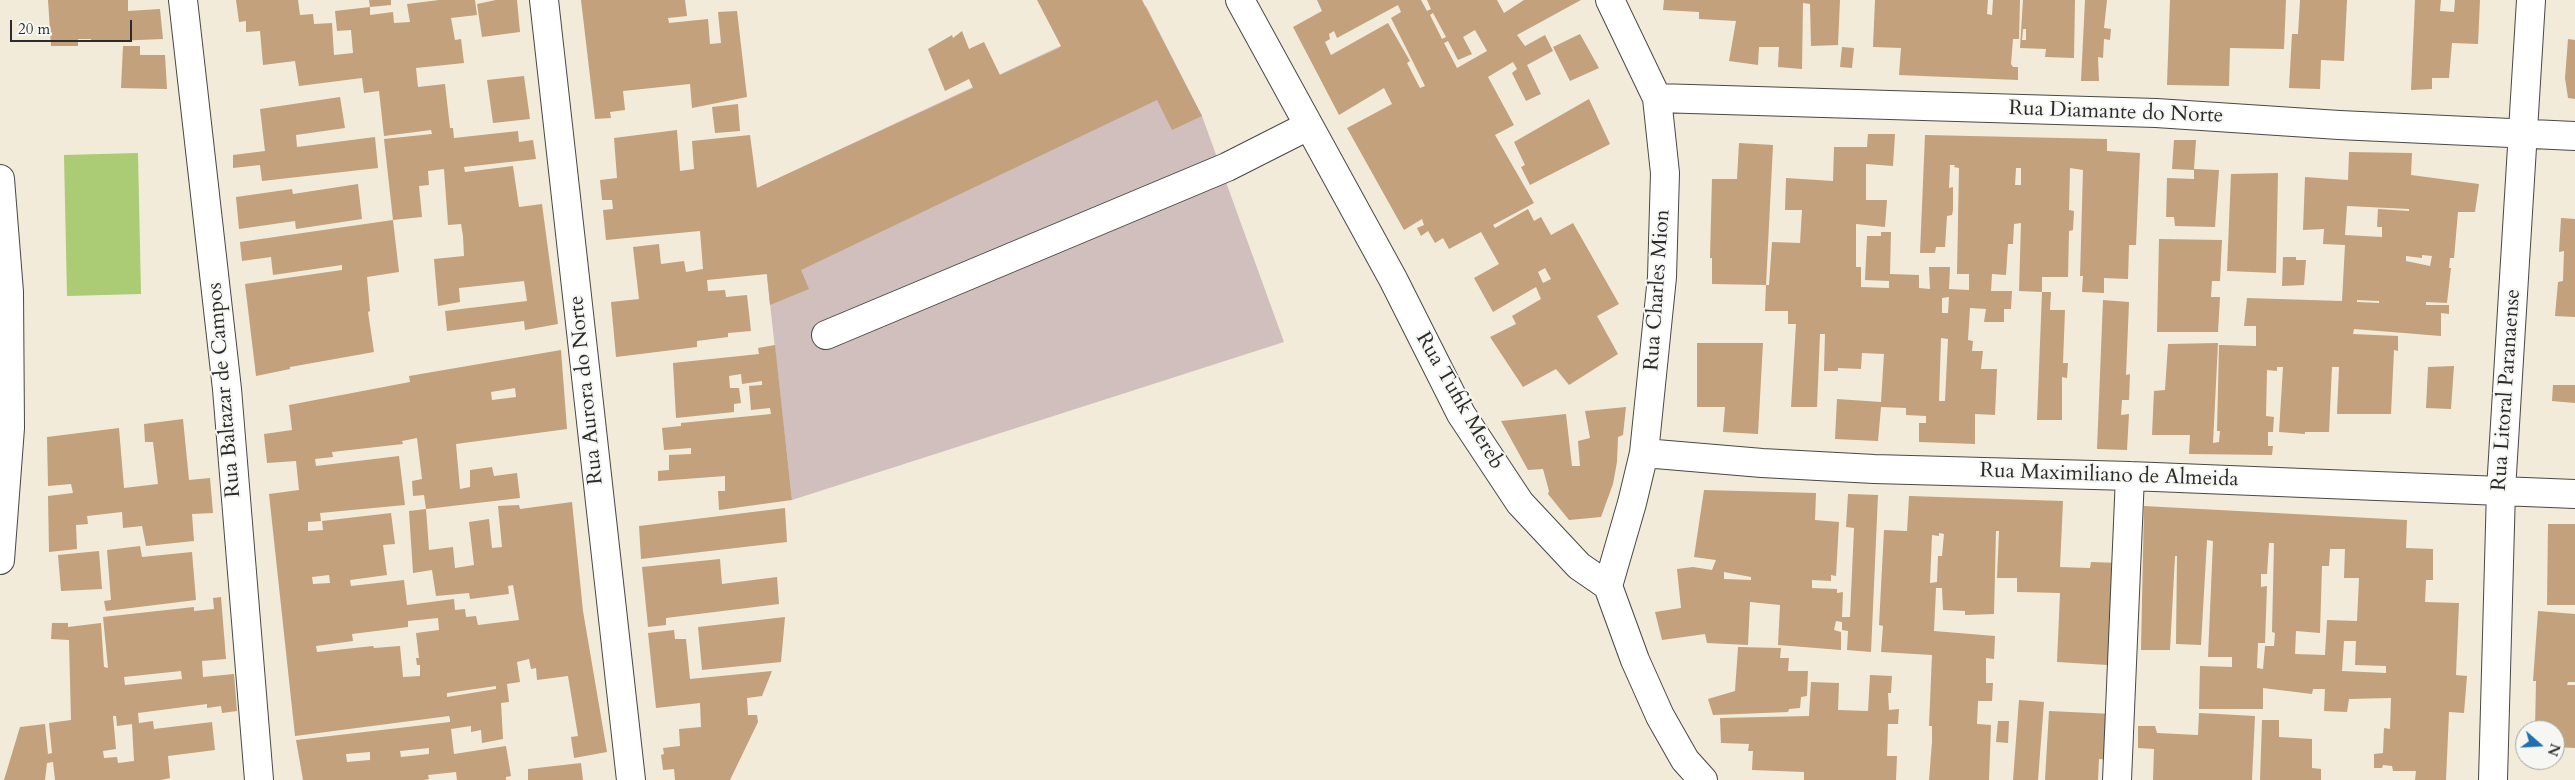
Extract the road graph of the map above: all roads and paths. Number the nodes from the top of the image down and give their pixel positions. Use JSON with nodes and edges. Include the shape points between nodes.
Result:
{"nodes":[{"id":1,"x":183,"y":0,"type":"edge"},
{"id":2,"x":544,"y":0,"type":"edge"},
{"id":3,"x":1240,"y":0,"type":"edge"},
{"id":4,"x":1610,"y":0,"type":"edge"},
{"id":5,"x":2531,"y":0,"type":"edge"},
{"id":6,"x":1657,"y":98,"type":"junction"},
{"id":7,"x":1308,"y":126,"type":"junction"},
{"id":8,"x":2524,"y":134,"type":"junction"},
{"id":9,"x":2575,"y":136,"type":"edge"},
{"id":10,"x":0,"y":179,"type":"edge"},
{"id":11,"x":826,"y":335,"type":"dead end"},
{"id":12,"x":5,"y":429,"type":"edge"},
{"id":13,"x":1644,"y":452,"type":"junction"},
{"id":14,"x":2130,"y":476,"type":"junction"},
{"id":15,"x":2501,"y":490,"type":"junction"},
{"id":16,"x":2575,"y":494,"type":"edge"},
{"id":17,"x":0,"y":560,"type":"edge"},
{"id":18,"x":1608,"y":586,"type":"junction"},
{"id":19,"x":259,"y":780,"type":"edge"},
{"id":20,"x":631,"y":780,"type":"edge"},
{"id":21,"x":1703,"y":780,"type":"edge"},
{"id":22,"x":2117,"y":780,"type":"edge"},
{"id":23,"x":2493,"y":780,"type":"edge"}],
"edges":[{"from":1,"to":19,"type":"street","name":"Rua Baltazar de Campos","via":[[227,389]]},
{"from":2,"to":20,"type":"street","name":"Rua Aurora do Norte"},
{"from":3,"to":7,"type":"street","name":"Rua Tufik Mereb"},
{"from":4,"to":6,"type":"street","name":"Rua Charles Mion"},
{"from":5,"to":8,"type":"street","name":"Rua Litoral Paranaense"},
{"from":6,"to":8,"type":"street","name":"Rua Diamante do Norte","via":[[2156,113]]},
{"from":6,"to":13,"type":"street","name":"Rua Charles Mion","via":[[1665,173],[1662,277]]},
{"from":7,"to":11,"type":"street","via":[[1227,167]]},
{"from":7,"to":18,"type":"street","name":"Rua Tufik Mereb","via":[[1393,279],[1461,414],[1496,469],[1544,530],[1579,566]]},
{"from":8,"to":9,"type":"street","name":"Rua Diamante do Norte"},
{"from":8,"to":15,"type":"street","name":"Rua Litoral Paranaense"},
{"from":10,"to":12,"type":"street","via":[[9,292]]},
{"from":12,"to":17,"type":"street"},
{"from":13,"to":14,"type":"street","name":"Rua Maximiliano de Almeida","via":[[1762,464]]},
{"from":13,"to":18,"type":"street","name":"Rua Charles Mion"},
{"from":14,"to":15,"type":"street","name":"Rua Maximiliano de Almeida"},
{"from":14,"to":22,"type":"street"},
{"from":15,"to":16,"type":"street","name":"Rua Maximiliano de Almeida"},
{"from":15,"to":23,"type":"street","name":"Rua Litoral Paranaense"},
{"from":18,"to":21,"type":"street","via":[[1660,716],[1685,760]]}]}
